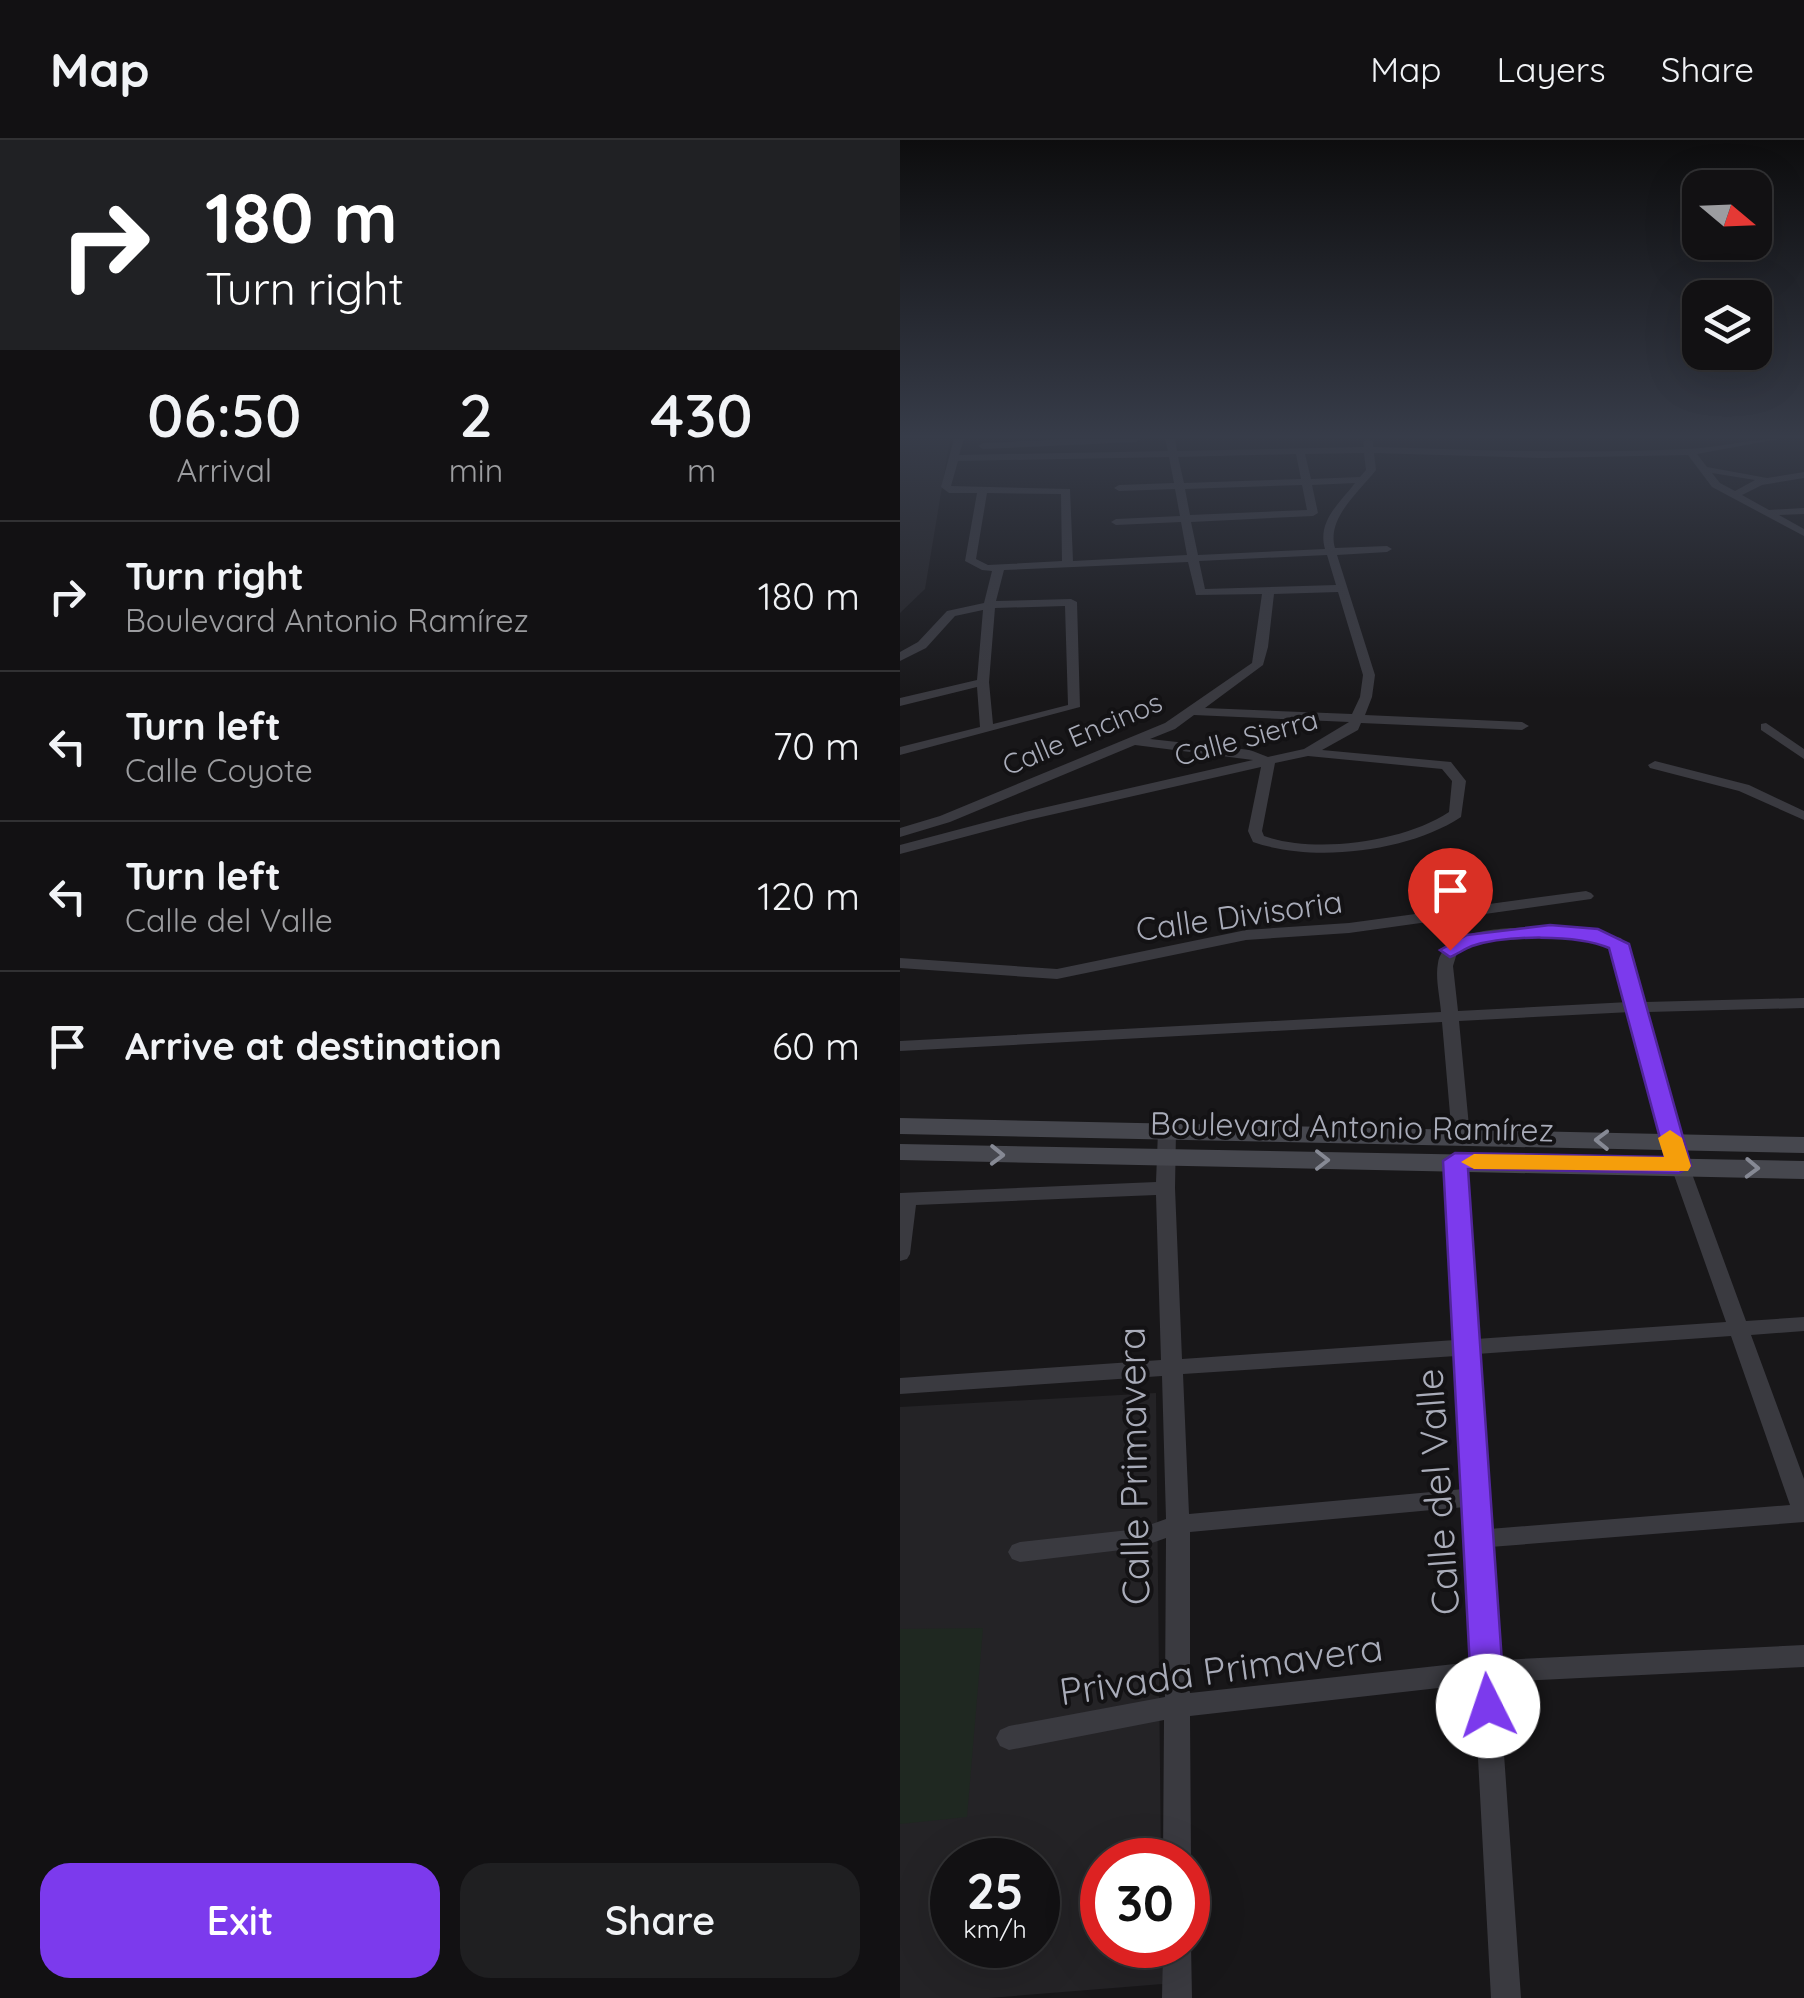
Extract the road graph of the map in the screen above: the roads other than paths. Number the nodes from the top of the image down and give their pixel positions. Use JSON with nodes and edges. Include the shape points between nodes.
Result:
{"nodes":[{"id":1,"x":976,"y":526,"type":"edge"},
{"id":2,"x":1065,"y":526,"type":"edge"},
{"id":3,"x":1187,"y":526,"type":"edge"},
{"id":4,"x":1329,"y":526,"type":"edge"},
{"id":5,"x":1387,"y":548,"type":"dead end"},
{"id":6,"x":1328,"y":549,"type":"junction"},
{"id":7,"x":1190,"y":555,"type":"junction"},
{"id":8,"x":1068,"y":564,"type":"junction"},
{"id":9,"x":999,"y":567,"type":"junction"},
{"id":10,"x":1342,"y":588,"type":"junction"},
{"id":11,"x":1269,"y":591,"type":"junction"},
{"id":12,"x":989,"y":605,"type":"junction"},
{"id":13,"x":900,"y":658,"type":"edge"},
{"id":14,"x":983,"y":682,"type":"junction"},
{"id":15,"x":900,"y":702,"type":"edge"},
{"id":16,"x":1192,"y":711,"type":"junction"},
{"id":17,"x":1360,"y":718,"type":"junction"},
{"id":18,"x":1522,"y":726,"type":"dead end"},
{"id":19,"x":1766,"y":727,"type":"dead end"},
{"id":20,"x":986,"y":728,"type":"junction"},
{"id":21,"x":1132,"y":741,"type":"junction"},
{"id":22,"x":900,"y":751,"type":"edge"},
{"id":23,"x":1308,"y":752,"type":"junction"},
{"id":24,"x":1804,"y":756,"type":"edge"},
{"id":25,"x":1269,"y":762,"type":"junction"},
{"id":26,"x":1655,"y":765,"type":"dead end"},
{"id":27,"x":1804,"y":816,"type":"edge"},
{"id":28,"x":900,"y":833,"type":"edge"},
{"id":29,"x":900,"y":850,"type":"edge"},
{"id":30,"x":1586,"y":896,"type":"dead end"},
{"id":31,"x":900,"y":963,"type":"edge"},
{"id":32,"x":1804,"y":1003,"type":"edge"},
{"id":33,"x":1636,"y":1007,"type":"junction"},
{"id":34,"x":1450,"y":1016,"type":"junction"},
{"id":35,"x":900,"y":1046,"type":"edge"},
{"id":36,"x":900,"y":1126,"type":"edge"},
{"id":37,"x":1168,"y":1131,"type":"junction"},
{"id":38,"x":1804,"y":1144,"type":"edge"},
{"id":39,"x":1458,"y":1149,"type":"junction"},
{"id":40,"x":900,"y":1152,"type":"edge"},
{"id":41,"x":1675,"y":1153,"type":"junction"},
{"id":42,"x":1168,"y":1159,"type":"junction"},
{"id":43,"x":1804,"y":1170,"type":"edge"},
{"id":44,"x":1165,"y":1188,"type":"junction"},
{"id":45,"x":903,"y":1199,"type":"edge"},
{"id":46,"x":900,"y":1254,"type":"edge"},
{"id":47,"x":1804,"y":1324,"type":"edge"},
{"id":48,"x":1735,"y":1327,"type":"junction"},
{"id":49,"x":1466,"y":1347,"type":"junction"},
{"id":50,"x":1172,"y":1370,"type":"junction"},
{"id":51,"x":900,"y":1386,"type":"edge"},
{"id":52,"x":1475,"y":1496,"type":"junction"},
{"id":53,"x":1804,"y":1512,"type":"edge"},
{"id":54,"x":1178,"y":1524,"type":"junction"},
{"id":55,"x":1477,"y":1538,"type":"junction"},
{"id":56,"x":1020,"y":1552,"type":"dead end"},
{"id":57,"x":1804,"y":1656,"type":"edge"},
{"id":58,"x":1486,"y":1672,"type":"junction"},
{"id":59,"x":1176,"y":1706,"type":"junction"},
{"id":60,"x":1009,"y":1738,"type":"dead end"},
{"id":61,"x":1176,"y":1838,"type":"edge"},
{"id":62,"x":1177,"y":1968,"type":"edge"},
{"id":63,"x":1177,"y":1998,"type":"edge"},
{"id":64,"x":1506,"y":1998,"type":"edge"}],
"edges":[{"from":1,"to":9,"type":"street","via":[[970,560]]},
{"from":2,"to":8,"type":"street"},
{"from":3,"to":7,"type":"street"},
{"from":4,"to":6,"type":"street"},
{"from":5,"to":6,"type":"street"},
{"from":6,"to":7,"type":"street"},
{"from":6,"to":10,"type":"street","name":"Calle Sierra"},
{"from":7,"to":8,"type":"street"},
{"from":7,"to":11,"type":"street","via":[[1201,594]]},
{"from":8,"to":9,"type":"street"},
{"from":9,"to":12,"type":"street"},
{"from":10,"to":11,"type":"street"},
{"from":10,"to":17,"type":"street","name":"Calle Sierra","via":[[1369,675]]},
{"from":11,"to":16,"type":"street","name":"Calle Encinos","via":[[1260,612],[1264,650],[1257,665]]},
{"from":12,"to":13,"type":"street","via":[[951,613],[922,646]]},
{"from":12,"to":14,"type":"street"},
{"from":12,"to":20,"type":"street","via":[[1071,602],[1077,704]]},
{"from":14,"to":15,"type":"street"},
{"from":14,"to":20,"type":"street"},
{"from":16,"to":17,"type":"street"},
{"from":16,"to":21,"type":"street","name":"Calle Encinos"},
{"from":17,"to":18,"type":"street"},
{"from":17,"to":23,"type":"street","name":"Calle Sierra"},
{"from":19,"to":24,"type":"street"},
{"from":20,"to":22,"type":"street"},
{"from":21,"to":25,"type":"street","via":[[1250,754]]},
{"from":21,"to":28,"type":"street","name":"Calle Encinos"},
{"from":23,"to":25,"type":"street","name":"Calle Sierra"},
{"from":23,"to":25,"type":"street","via":[[1434,763],[1456,774],[1456,814],[1424,832],[1281,848],[1255,832]]},
{"from":25,"to":29,"type":"street","name":"Calle Sierra"},
{"from":26,"to":27,"type":"street","via":[[1744,788]]},
{"from":30,"to":31,"type":"street","name":"Calle Divisoria","via":[[1246,935],[1057,974]]},
{"from":32,"to":33,"type":"street"},
{"from":33,"to":34,"type":"street"},
{"from":33,"to":34,"type":"street","name":"Calle del Valle","via":[[1619,944],[1550,932],[1458,943],[1445,966]]},
{"from":33,"to":41,"type":"street"},
{"from":34,"to":35,"type":"street"},
{"from":34,"to":39,"type":"street","name":"Calle del Valle"},
{"from":36,"to":37,"type":"main road","name":"Boulevard Antonio Ramírez"},
{"from":37,"to":39,"type":"main road","name":"Boulevard Antonio Ramírez"},
{"from":37,"to":42,"type":"street","name":"Calle Primavera"},
{"from":38,"to":41,"type":"main road","name":"Boulevard Antonio Ramírez"},
{"from":39,"to":41,"type":"main road","name":"Boulevard Antonio Ramírez"},
{"from":42,"to":39,"type":"main road","name":"Boulevard Antonio Ramírez","one_way":true},
{"from":39,"to":49,"type":"street","name":"Calle del Valle"},
{"from":40,"to":42,"type":"main road","name":"Boulevard Antonio Ramírez","one_way":true},
{"from":41,"to":43,"type":"main road","name":"Boulevard Antonio Ramírez","one_way":true},
{"from":41,"to":48,"type":"street"},
{"from":42,"to":44,"type":"street","name":"Calle Primavera"},
{"from":44,"to":45,"type":"street"},
{"from":44,"to":50,"type":"street","name":"Calle Primavera"},
{"from":45,"to":46,"type":"street"},
{"from":47,"to":48,"type":"street"},
{"from":48,"to":49,"type":"street"},
{"from":48,"to":53,"type":"street"},
{"from":49,"to":50,"type":"street"},
{"from":49,"to":52,"type":"street","name":"Calle del Valle"},
{"from":50,"to":51,"type":"street"},
{"from":50,"to":54,"type":"street","name":"Calle Primavera"},
{"from":52,"to":54,"type":"street"},
{"from":52,"to":55,"type":"street","name":"Calle del Valle"},
{"from":53,"to":55,"type":"street"},
{"from":54,"to":56,"type":"street","via":[[1138,1538]]},
{"from":54,"to":59,"type":"street","name":"Calle Primavera"},
{"from":55,"to":58,"type":"street","name":"Calle del Valle"},
{"from":57,"to":58,"type":"street","name":"Privada Primavera"},
{"from":58,"to":59,"type":"street","name":"Privada Primavera"},
{"from":58,"to":64,"type":"street","name":"Calle del Valle"},
{"from":59,"to":60,"type":"street","name":"Privada Primavera"},
{"from":59,"to":61,"type":"street","name":"Calle Primavera"},
{"from":62,"to":63,"type":"street"}]}
